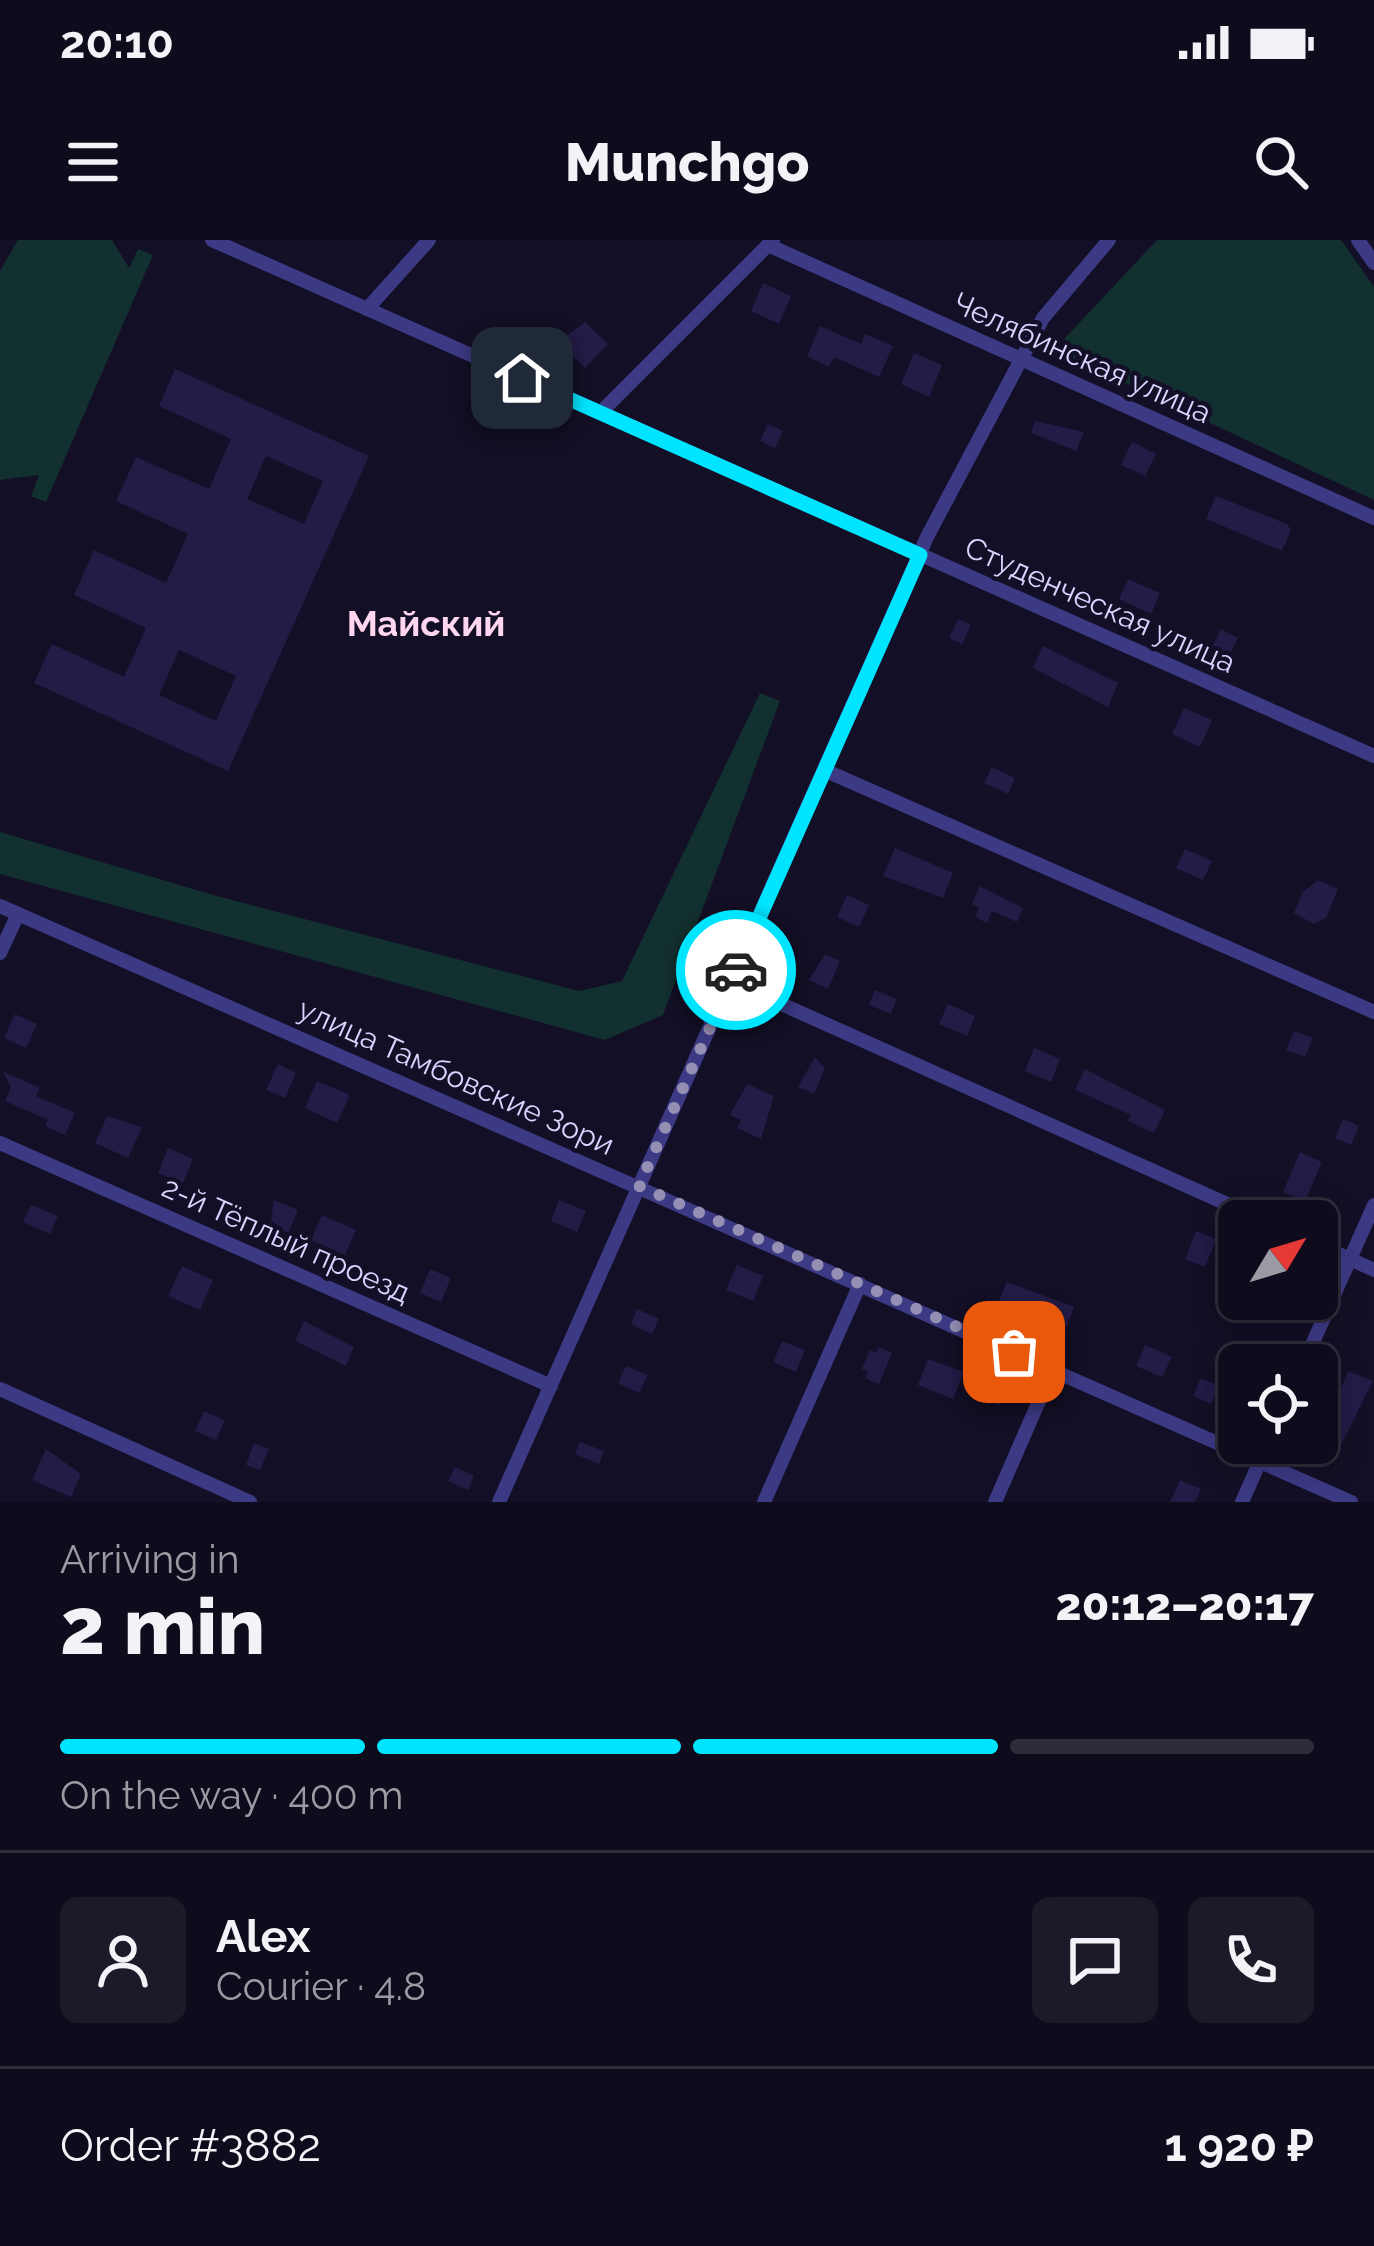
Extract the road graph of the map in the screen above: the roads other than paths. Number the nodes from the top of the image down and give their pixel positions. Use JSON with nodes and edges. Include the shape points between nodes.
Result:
{"nodes":[{"id":1,"x":212,"y":240,"type":"edge"},
{"id":2,"x":429,"y":240,"type":"edge"},
{"id":3,"x":1109,"y":240,"type":"edge"},
{"id":4,"x":1358,"y":240,"type":"edge"},
{"id":5,"x":771,"y":243,"type":"edge"},
{"id":6,"x":1374,"y":263,"type":"edge"},
{"id":7,"x":367,"y":309,"type":"junction"},
{"id":8,"x":1019,"y":360,"type":"junction"},
{"id":9,"x":600,"y":412,"type":"junction"},
{"id":10,"x":1374,"y":518,"type":"edge"},
{"id":11,"x":920,"y":555,"type":"junction"},
{"id":12,"x":1374,"y":756,"type":"edge"},
{"id":13,"x":824,"y":770,"type":"junction"},
{"id":14,"x":0,"y":906,"type":"edge"},
{"id":15,"x":18,"y":914,"type":"junction"},
{"id":16,"x":0,"y":953,"type":"edge"},
{"id":17,"x":730,"y":981,"type":"junction"},
{"id":18,"x":1374,"y":1012,"type":"edge"},
{"id":19,"x":0,"y":1143,"type":"edge"},
{"id":20,"x":639,"y":1186,"type":"junction"},
{"id":21,"x":1218,"y":1200,"type":"edge"},
{"id":22,"x":1374,"y":1205,"type":"edge"},
{"id":23,"x":1338,"y":1254,"type":"edge"},
{"id":24,"x":1350,"y":1259,"type":"junction"},
{"id":25,"x":1374,"y":1270,"type":"edge"},
{"id":26,"x":860,"y":1284,"type":"junction"},
{"id":27,"x":1312,"y":1344,"type":"edge"},
{"id":28,"x":1053,"y":1370,"type":"junction"},
{"id":29,"x":551,"y":1386,"type":"junction"},
{"id":30,"x":0,"y":1389,"type":"edge"},
{"id":31,"x":1218,"y":1443,"type":"edge"},
{"id":32,"x":1259,"y":1464,"type":"edge"},
{"id":33,"x":1265,"y":1464,"type":"edge"},
{"id":34,"x":250,"y":1502,"type":"edge"},
{"id":35,"x":499,"y":1502,"type":"edge"},
{"id":36,"x":764,"y":1502,"type":"edge"},
{"id":37,"x":995,"y":1502,"type":"edge"},
{"id":38,"x":1242,"y":1502,"type":"edge"},
{"id":39,"x":1352,"y":1502,"type":"edge"}],
"edges":[{"from":1,"to":7,"type":"street","name":"Студенческая улица"},
{"from":2,"to":7,"type":"street"},
{"from":3,"to":8,"type":"street"},
{"from":4,"to":6,"type":"street"},
{"from":5,"to":8,"type":"street","name":"Челябинская улица"},
{"from":5,"to":9,"type":"street"},
{"from":7,"to":9,"type":"street","name":"Студенческая улица"},
{"from":8,"to":10,"type":"street","name":"Челябинская улица"},
{"from":8,"to":11,"type":"street"},
{"from":9,"to":11,"type":"street","name":"Студенческая улица"},
{"from":11,"to":12,"type":"street","name":"Студенческая улица"},
{"from":11,"to":13,"type":"street"},
{"from":13,"to":17,"type":"street"},
{"from":13,"to":18,"type":"street"},
{"from":14,"to":15,"type":"street","name":"улица Тамбовские Зори"},
{"from":15,"to":16,"type":"street"},
{"from":15,"to":20,"type":"street","name":"улица Тамбовские Зори"},
{"from":17,"to":20,"type":"street"},
{"from":17,"to":21,"type":"street"},
{"from":19,"to":29,"type":"street","name":"2-й Тёплый проезд"},
{"from":20,"to":26,"type":"street","name":"улица Тамбовские Зори"},
{"from":20,"to":29,"type":"street"},
{"from":22,"to":24,"type":"street"},
{"from":23,"to":24,"type":"street"},
{"from":24,"to":25,"type":"street"},
{"from":24,"to":27,"type":"street"},
{"from":26,"to":28,"type":"street","name":"улица Тамбовские Зори"},
{"from":26,"to":36,"type":"street"},
{"from":28,"to":31,"type":"street","name":"улица Тамбовские Зори"},
{"from":28,"to":37,"type":"street"},
{"from":29,"to":35,"type":"street"},
{"from":30,"to":34,"type":"street"},
{"from":32,"to":38,"type":"street"},
{"from":33,"to":39,"type":"street","name":"улица Тамбовские Зори"}]}
